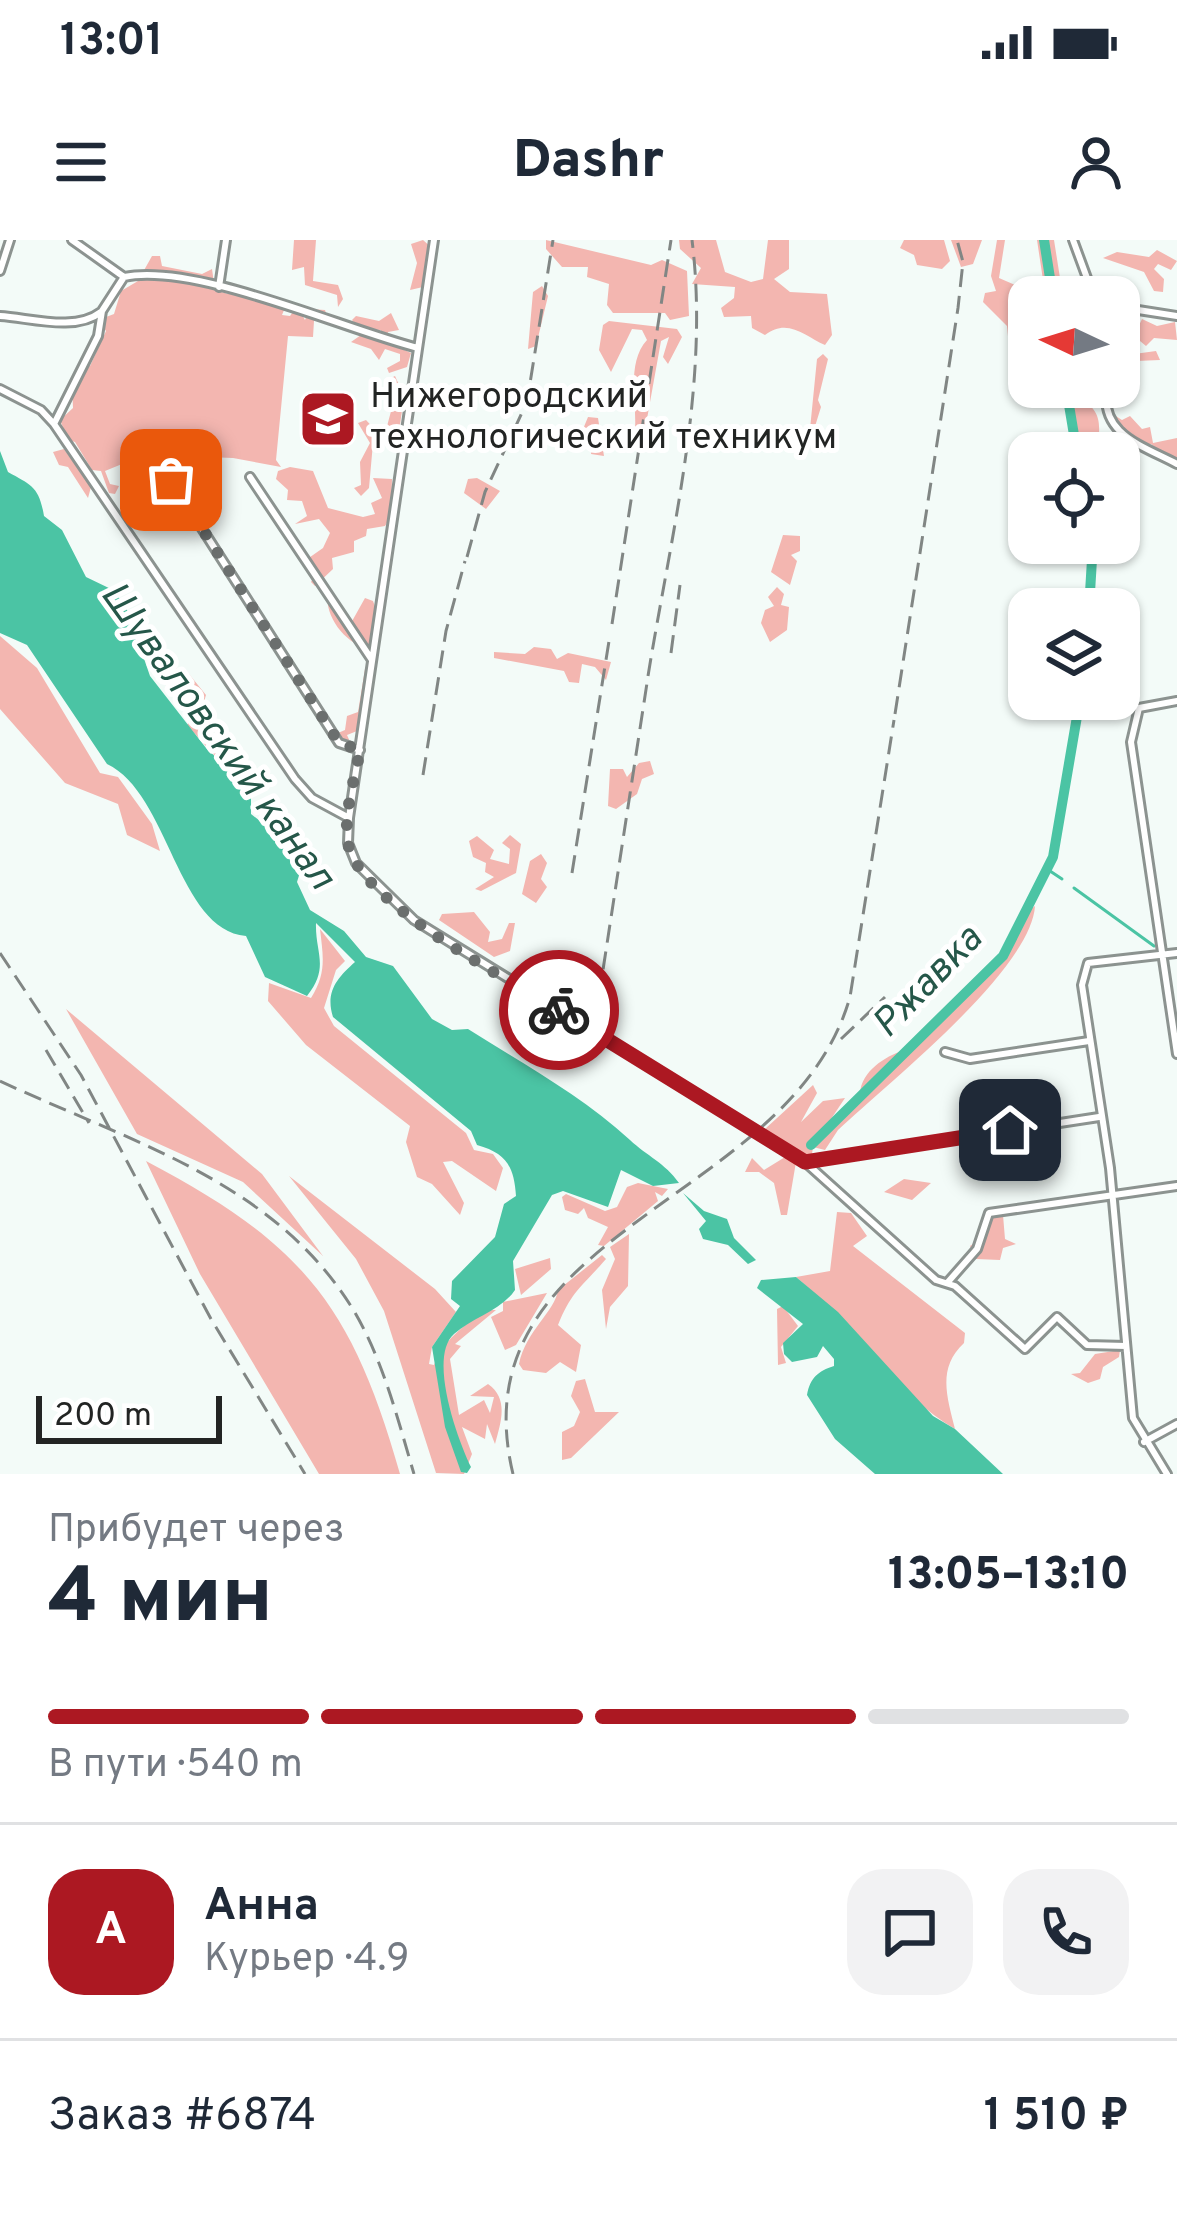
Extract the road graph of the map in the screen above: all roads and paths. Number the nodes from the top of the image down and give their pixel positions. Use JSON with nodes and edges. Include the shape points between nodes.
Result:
{"nodes":[{"id":1,"x":10,"y":240,"type":"edge"},
{"id":2,"x":72,"y":240,"type":"edge"},
{"id":3,"x":226,"y":240,"type":"edge"},
{"id":4,"x":434,"y":240,"type":"edge"},
{"id":5,"x":1073,"y":240,"type":"edge"},
{"id":6,"x":0,"y":271,"type":"edge"},
{"id":7,"x":1086,"y":276,"type":"edge"},
{"id":8,"x":124,"y":277,"type":"junction"},
{"id":9,"x":219,"y":287,"type":"junction"},
{"id":10,"x":1140,"y":310,"type":"edge"},
{"id":11,"x":102,"y":311,"type":"junction"},
{"id":12,"x":0,"y":316,"type":"edge"},
{"id":13,"x":1177,"y":316,"type":"edge"},
{"id":14,"x":418,"y":348,"type":"junction"},
{"id":15,"x":0,"y":389,"type":"edge"},
{"id":16,"x":1104,"y":408,"type":"edge"},
{"id":17,"x":54,"y":424,"type":"junction"},
{"id":18,"x":1177,"y":464,"type":"edge"},
{"id":19,"x":250,"y":477,"type":"dead end"},
{"id":20,"x":171,"y":480,"type":"dead end"},
{"id":21,"x":372,"y":660,"type":"junction"},
{"id":22,"x":1177,"y":701,"type":"edge"},
{"id":23,"x":360,"y":750,"type":"junction"},
{"id":24,"x":349,"y":818,"type":"junction"},
{"id":25,"x":1177,"y":953,"type":"edge"},
{"id":26,"x":1164,"y":955,"type":"junction"},
{"id":27,"x":1089,"y":1041,"type":"junction"},
{"id":28,"x":945,"y":1052,"type":"dead end"},
{"id":29,"x":1177,"y":1054,"type":"edge"},
{"id":30,"x":1099,"y":1117,"type":"junction"},
{"id":31,"x":805,"y":1162,"type":"junction"},
{"id":32,"x":1177,"y":1186,"type":"edge"},
{"id":33,"x":1112,"y":1196,"type":"junction"},
{"id":34,"x":948,"y":1282,"type":"junction"},
{"id":35,"x":1126,"y":1346,"type":"junction"},
{"id":36,"x":1177,"y":1424,"type":"edge"},
{"id":37,"x":1144,"y":1442,"type":"junction"},
{"id":38,"x":1167,"y":1474,"type":"edge"}],
"edges":[{"from":1,"to":6,"type":"street"},
{"from":2,"to":8,"type":"street"},
{"from":3,"to":9,"type":"street"},
{"from":4,"to":14,"type":"street"},
{"from":5,"to":7,"type":"street"},
{"from":8,"to":9,"type":"street"},
{"from":8,"to":11,"type":"street"},
{"from":9,"to":14,"type":"street"},
{"from":10,"to":13,"type":"street"},
{"from":11,"to":12,"type":"street","via":[[73,322]]},
{"from":11,"to":17,"type":"street","via":[[98,336]]},
{"from":14,"to":21,"type":"street"},
{"from":15,"to":17,"type":"street"},
{"from":16,"to":18,"type":"street","via":[[1112,427]]},
{"from":17,"to":24,"type":"street","via":[[296,779]]},
{"from":19,"to":21,"type":"street"},
{"from":20,"to":23,"type":"street","via":[[339,743]]},
{"from":21,"to":23,"type":"street"},
{"from":22,"to":26,"type":"street","via":[[1139,708],[1130,742]]},
{"from":23,"to":24,"type":"street"},
{"from":24,"to":31,"type":"street","via":[[348,843],[379,889],[429,932]]},
{"from":25,"to":26,"type":"street"},
{"from":26,"to":27,"type":"street","via":[[1088,963],[1082,985]]},
{"from":26,"to":29,"type":"street"},
{"from":27,"to":28,"type":"street","via":[[970,1059]]},
{"from":27,"to":30,"type":"street"},
{"from":30,"to":31,"type":"street"},
{"from":30,"to":33,"type":"street"},
{"from":31,"to":34,"type":"street","via":[[936,1280]]},
{"from":32,"to":33,"type":"street"},
{"from":33,"to":34,"type":"street","via":[[989,1213],[977,1249]]},
{"from":33,"to":35,"type":"street"},
{"from":34,"to":35,"type":"street","via":[[1025,1349],[1057,1317],[1087,1345]]},
{"from":35,"to":37,"type":"street","via":[[1133,1418]]},
{"from":36,"to":37,"type":"street"},
{"from":37,"to":38,"type":"street"}]}
